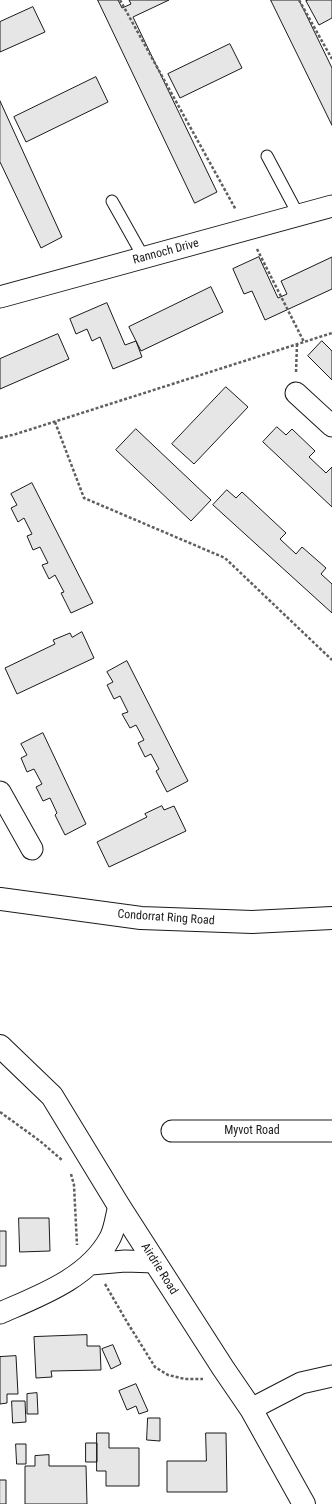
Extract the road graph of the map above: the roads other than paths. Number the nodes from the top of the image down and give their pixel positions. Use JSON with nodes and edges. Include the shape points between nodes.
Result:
{"nodes":[{"id":1,"x":267,"y":156,"type":"dead end"},
{"id":2,"x":112,"y":201,"type":"dead end"},
{"id":3,"x":332,"y":206,"type":"edge"},
{"id":4,"x":299,"y":216,"type":"junction"},
{"id":5,"x":144,"y":258,"type":"junction"},
{"id":6,"x":0,"y":297,"type":"edge"},
{"id":7,"x":296,"y":393,"type":"road end"},
{"id":8,"x":332,"y":426,"type":"edge"},
{"id":9,"x":0,"y":792,"type":"edge"},
{"id":10,"x":32,"y":849,"type":"dead end"},
{"id":11,"x":0,"y":899,"type":"edge"},
{"id":12,"x":332,"y":918,"type":"edge"},
{"id":13,"x":0,"y":1046,"type":"edge"},
{"id":14,"x":172,"y":1131,"type":"dead end"},
{"id":15,"x":332,"y":1131,"type":"edge"},
{"id":16,"x":119,"y":1206,"type":"junction"},
{"id":17,"x":155,"y":1262,"type":"junction"},
{"id":18,"x":91,"y":1264,"type":"junction"},
{"id":19,"x":0,"y":1313,"type":"edge"},
{"id":20,"x":332,"y":1376,"type":"edge"},
{"id":21,"x":250,"y":1409,"type":"junction"},
{"id":22,"x":304,"y":1504,"type":"edge"}],
"edges":[{"from":1,"to":4,"type":"lane"},
{"from":2,"to":5,"type":"lane"},
{"from":3,"to":4,"type":"street","name":"Rannoch Drive"},
{"from":4,"to":5,"type":"street","name":"Rannoch Drive"},
{"from":5,"to":6,"type":"street","name":"Rannoch Drive"},
{"from":7,"to":8,"type":"street"},
{"from":9,"to":10,"type":"street"},
{"from":11,"to":12,"type":"main road","name":"Condorrat Ring Road","via":[[141,918],[252,922]]},
{"from":13,"to":16,"type":"main road","name":"Airdrie Road","via":[[52,1096]]},
{"from":14,"to":15,"type":"street","name":"Myvot Road"},
{"from":16,"to":17,"type":"main road","name":"Airdrie Road"},
{"from":16,"to":18,"type":"street","via":[[110,1238]]},
{"from":17,"to":18,"type":"street"},
{"from":17,"to":21,"type":"main road","name":"Airdrie Road"},
{"from":18,"to":19,"type":"street","via":[[50,1291]]},
{"from":20,"to":21,"type":"street","via":[[301,1383]]},
{"from":21,"to":22,"type":"main road","name":"Airdrie Road"}]}
